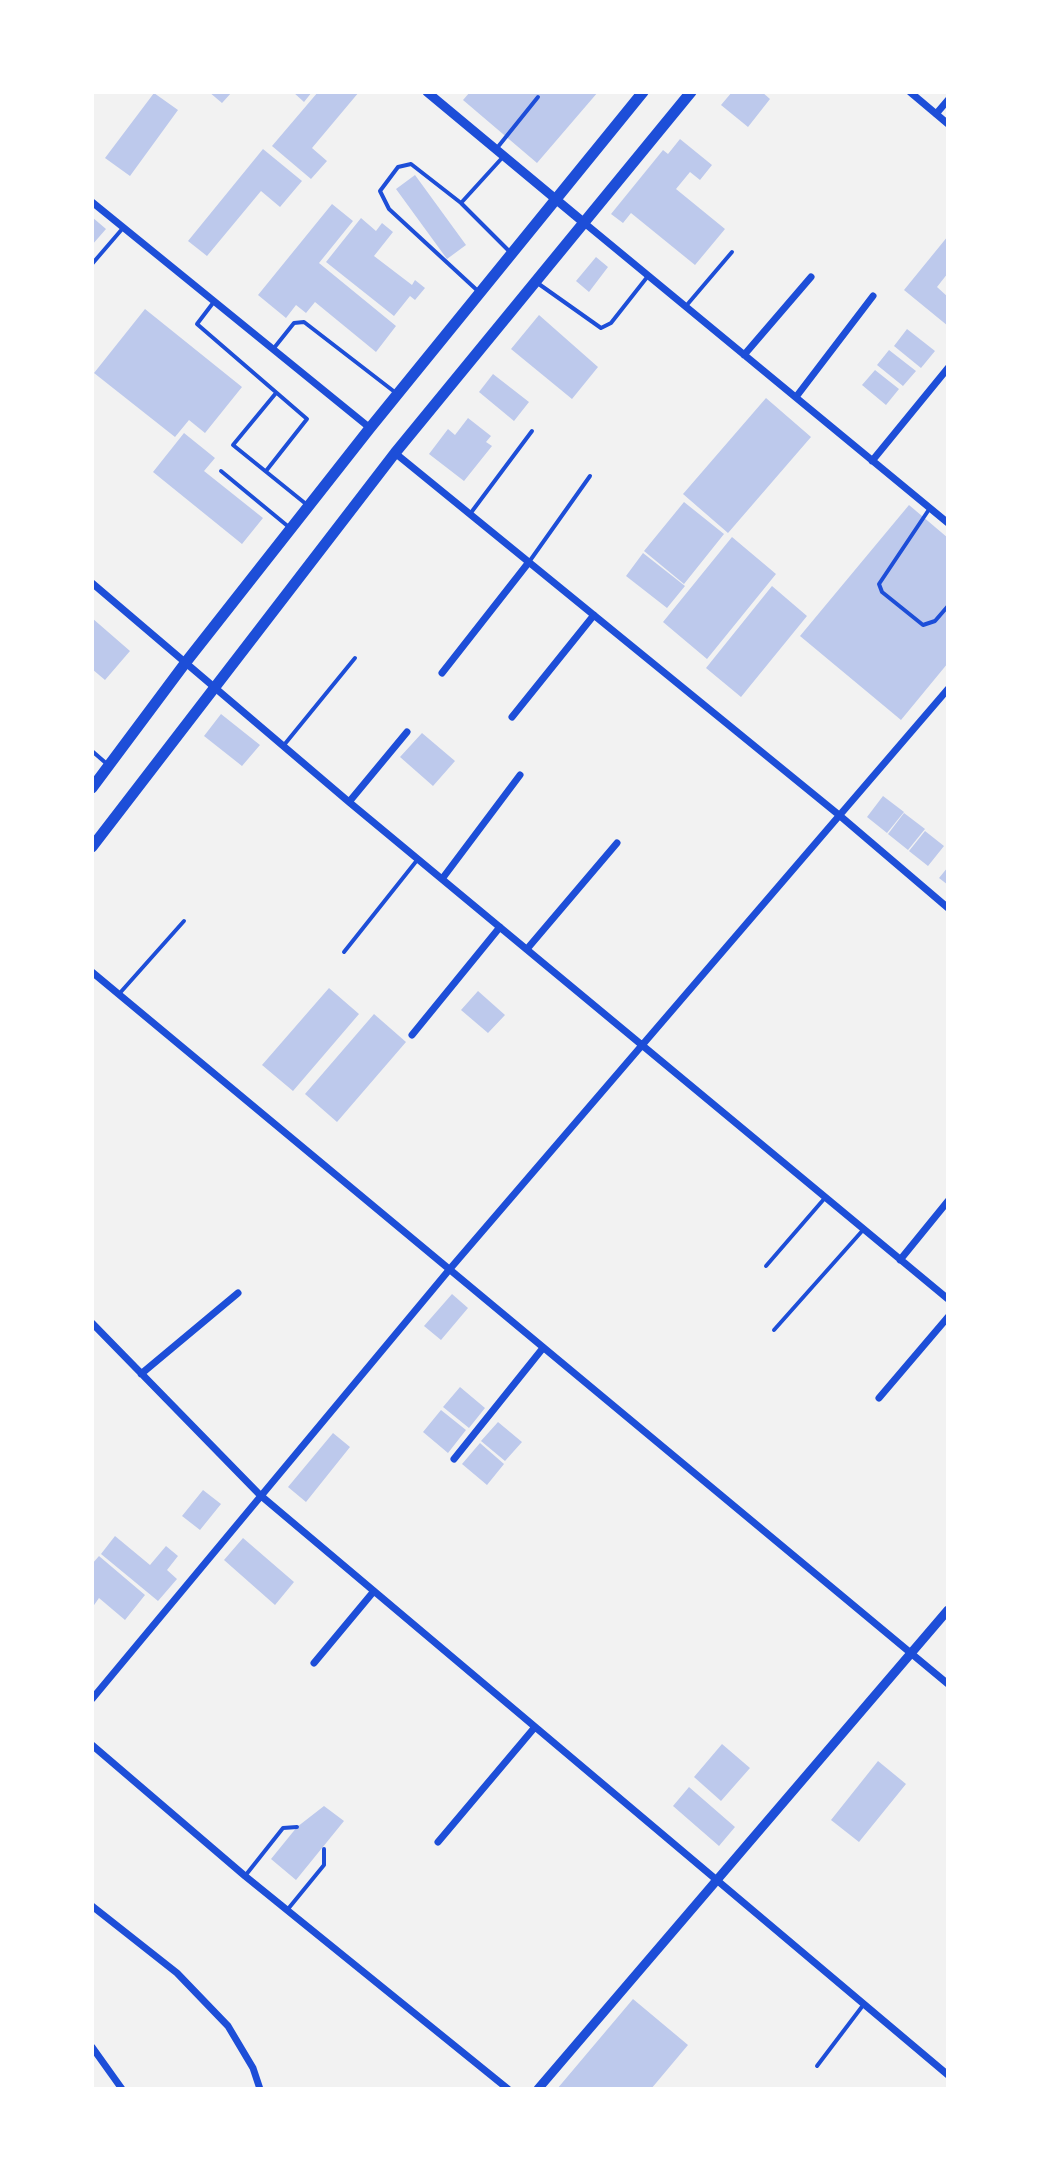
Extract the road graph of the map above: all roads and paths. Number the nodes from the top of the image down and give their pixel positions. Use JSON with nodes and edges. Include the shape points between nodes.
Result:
{"nodes":[{"id":1,"x":427,"y":92,"type":"edge"},
{"id":2,"x":643,"y":92,"type":"edge"},
{"id":3,"x":691,"y":92,"type":"edge"},
{"id":4,"x":910,"y":92,"type":"edge"},
{"id":5,"x":538,"y":97,"type":"dead end"},
{"id":6,"x":948,"y":100,"type":"edge"},
{"id":7,"x":936,"y":114,"type":"junction"},
{"id":8,"x":948,"y":124,"type":"edge"},
{"id":9,"x":500,"y":153,"type":"junction"},
{"id":10,"x":555,"y":199,"type":"junction"},
{"id":11,"x":92,"y":202,"type":"edge"},
{"id":12,"x":461,"y":203,"type":"junction"},
{"id":13,"x":582,"y":221,"type":"junction"},
{"id":14,"x":123,"y":228,"type":"junction"},
{"id":15,"x":511,"y":252,"type":"junction"},
{"id":16,"x":732,"y":252,"type":"dead end"},
{"id":17,"x":92,"y":264,"type":"edge"},
{"id":18,"x":648,"y":276,"type":"junction"},
{"id":19,"x":811,"y":277,"type":"dead end"},
{"id":20,"x":534,"y":281,"type":"junction"},
{"id":21,"x":479,"y":292,"type":"junction"},
{"id":22,"x":873,"y":296,"type":"dead end"},
{"id":23,"x":213,"y":303,"type":"junction"},
{"id":24,"x":686,"y":306,"type":"junction"},
{"id":25,"x":273,"y":350,"type":"junction"},
{"id":26,"x":744,"y":355,"type":"junction"},
{"id":27,"x":948,"y":368,"type":"edge"},
{"id":28,"x":276,"y":393,"type":"junction"},
{"id":29,"x":397,"y":394,"type":"junction"},
{"id":30,"x":796,"y":397,"type":"junction"},
{"id":31,"x":370,"y":428,"type":"junction"},
{"id":32,"x":532,"y":431,"type":"dead end"},
{"id":33,"x":395,"y":453,"type":"junction"},
{"id":34,"x":872,"y":461,"type":"junction"},
{"id":35,"x":221,"y":471,"type":"dead end"},
{"id":36,"x":266,"y":471,"type":"junction"},
{"id":37,"x":590,"y":476,"type":"dead end"},
{"id":38,"x":310,"y":507,"type":"junction"},
{"id":39,"x":930,"y":508,"type":"junction"},
{"id":40,"x":470,"y":514,"type":"junction"},
{"id":41,"x":948,"y":523,"type":"edge"},
{"id":42,"x":292,"y":529,"type":"junction"},
{"id":43,"x":529,"y":562,"type":"junction"},
{"id":44,"x":92,"y":583,"type":"edge"},
{"id":45,"x":948,"y":606,"type":"edge"},
{"id":46,"x":594,"y":615,"type":"junction"},
{"id":47,"x":355,"y":658,"type":"dead end"},
{"id":48,"x":186,"y":662,"type":"junction"},
{"id":49,"x":442,"y":673,"type":"dead end"},
{"id":50,"x":214,"y":684,"type":"junction"},
{"id":51,"x":948,"y":689,"type":"edge"},
{"id":52,"x":512,"y":717,"type":"dead end"},
{"id":53,"x":407,"y":732,"type":"dead end"},
{"id":54,"x":284,"y":745,"type":"junction"},
{"id":55,"x":92,"y":751,"type":"edge"},
{"id":56,"x":109,"y":765,"type":"junction"},
{"id":57,"x":520,"y":775,"type":"dead end"},
{"id":58,"x":92,"y":788,"type":"edge"},
{"id":59,"x":349,"y":802,"type":"junction"},
{"id":60,"x":839,"y":815,"type":"junction"},
{"id":61,"x":617,"y":843,"type":"dead end"},
{"id":62,"x":92,"y":847,"type":"edge"},
{"id":63,"x":418,"y":859,"type":"junction"},
{"id":64,"x":442,"y":879,"type":"junction"},
{"id":65,"x":948,"y":908,"type":"edge"},
{"id":66,"x":184,"y":921,"type":"dead end"},
{"id":67,"x":500,"y":927,"type":"junction"},
{"id":68,"x":527,"y":949,"type":"junction"},
{"id":69,"x":344,"y":952,"type":"dead end"},
{"id":70,"x":92,"y":972,"type":"edge"},
{"id":71,"x":119,"y":994,"type":"junction"},
{"id":72,"x":412,"y":1035,"type":"dead end"},
{"id":73,"x":644,"y":1046,"type":"junction"},
{"id":74,"x":824,"y":1199,"type":"junction"},
{"id":75,"x":948,"y":1201,"type":"edge"},
{"id":76,"x":863,"y":1230,"type":"junction"},
{"id":77,"x":900,"y":1260,"type":"junction"},
{"id":78,"x":766,"y":1266,"type":"dead end"},
{"id":79,"x":449,"y":1270,"type":"junction"},
{"id":80,"x":238,"y":1293,"type":"dead end"},
{"id":81,"x":948,"y":1299,"type":"edge"},
{"id":82,"x":948,"y":1317,"type":"edge"},
{"id":83,"x":92,"y":1323,"type":"edge"},
{"id":84,"x":774,"y":1330,"type":"dead end"},
{"id":85,"x":543,"y":1348,"type":"junction"},
{"id":86,"x":141,"y":1374,"type":"junction"},
{"id":87,"x":879,"y":1398,"type":"dead end"},
{"id":88,"x":454,"y":1459,"type":"dead end"},
{"id":89,"x":260,"y":1495,"type":"junction"},
{"id":90,"x":374,"y":1591,"type":"junction"},
{"id":91,"x":948,"y":1610,"type":"edge"},
{"id":92,"x":912,"y":1654,"type":"junction"},
{"id":93,"x":314,"y":1663,"type":"dead end"},
{"id":94,"x":948,"y":1684,"type":"edge"},
{"id":95,"x":92,"y":1699,"type":"edge"},
{"id":96,"x":535,"y":1727,"type":"junction"},
{"id":97,"x":92,"y":1745,"type":"edge"},
{"id":98,"x":297,"y":1827,"type":"dead end"},
{"id":99,"x":438,"y":1842,"type":"dead end"},
{"id":100,"x":324,"y":1849,"type":"dead end"},
{"id":101,"x":245,"y":1876,"type":"junction"},
{"id":102,"x":719,"y":1881,"type":"junction"},
{"id":103,"x":92,"y":1906,"type":"edge"},
{"id":104,"x":287,"y":1910,"type":"junction"},
{"id":105,"x":864,"y":2004,"type":"junction"},
{"id":106,"x":92,"y":2047,"type":"edge"},
{"id":107,"x":817,"y":2066,"type":"dead end"},
{"id":108,"x":948,"y":2075,"type":"edge"},
{"id":109,"x":122,"y":2089,"type":"edge"},
{"id":110,"x":260,"y":2089,"type":"edge"},
{"id":111,"x":508,"y":2089,"type":"edge"},
{"id":112,"x":538,"y":2089,"type":"edge"}],
"edges":[{"from":1,"to":9,"type":"street"},
{"from":2,"to":10,"type":"main road"},
{"from":3,"to":13,"type":"main road"},
{"from":4,"to":7,"type":"street"},
{"from":5,"to":9,"type":"lane"},
{"from":6,"to":7,"type":"street"},
{"from":7,"to":8,"type":"street"},
{"from":9,"to":10,"type":"street"},
{"from":9,"to":12,"type":"lane"},
{"from":10,"to":13,"type":"street"},
{"from":10,"to":15,"type":"main road"},
{"from":11,"to":14,"type":"street"},
{"from":12,"to":15,"type":"lane"},
{"from":12,"to":21,"type":"lane","via":[[411,164],[398,167],[380,191],[389,209]]},
{"from":13,"to":18,"type":"street"},
{"from":13,"to":20,"type":"main road"},
{"from":14,"to":17,"type":"lane"},
{"from":14,"to":23,"type":"street"},
{"from":15,"to":21,"type":"main road"},
{"from":16,"to":24,"type":"lane"},
{"from":18,"to":20,"type":"lane","via":[[611,323],[601,328]]},
{"from":18,"to":24,"type":"street"},
{"from":19,"to":26,"type":"street"},
{"from":20,"to":33,"type":"main road"},
{"from":21,"to":29,"type":"main road"},
{"from":22,"to":30,"type":"street"},
{"from":23,"to":25,"type":"street"},
{"from":23,"to":28,"type":"lane","via":[[197,324]]},
{"from":24,"to":26,"type":"street"},
{"from":25,"to":29,"type":"lane","via":[[294,323],[304,322]]},
{"from":25,"to":31,"type":"street"},
{"from":26,"to":30,"type":"street"},
{"from":27,"to":34,"type":"street"},
{"from":28,"to":36,"type":"lane","via":[[307,419]]},
{"from":28,"to":36,"type":"lane","via":[[233,445]]},
{"from":29,"to":31,"type":"main road"},
{"from":30,"to":34,"type":"street"},
{"from":31,"to":38,"type":"main road"},
{"from":32,"to":40,"type":"lane"},
{"from":33,"to":40,"type":"street"},
{"from":33,"to":50,"type":"main road"},
{"from":34,"to":39,"type":"street"},
{"from":35,"to":42,"type":"lane"},
{"from":36,"to":38,"type":"lane"},
{"from":37,"to":43,"type":"lane"},
{"from":38,"to":42,"type":"main road"},
{"from":39,"to":41,"type":"street"},
{"from":39,"to":45,"type":"lane","via":[[879,584],[923,625],[935,621]]},
{"from":40,"to":43,"type":"street"},
{"from":42,"to":48,"type":"main road"},
{"from":43,"to":46,"type":"street"},
{"from":43,"to":49,"type":"street"},
{"from":44,"to":48,"type":"street"},
{"from":46,"to":52,"type":"street"},
{"from":46,"to":60,"type":"street"},
{"from":47,"to":54,"type":"lane"},
{"from":48,"to":50,"type":"street"},
{"from":48,"to":56,"type":"main road"},
{"from":50,"to":54,"type":"street"},
{"from":50,"to":62,"type":"main road"},
{"from":51,"to":60,"type":"street"},
{"from":53,"to":59,"type":"street"},
{"from":54,"to":59,"type":"street"},
{"from":55,"to":56,"type":"lane"},
{"from":56,"to":58,"type":"main road"},
{"from":57,"to":64,"type":"street"},
{"from":59,"to":63,"type":"street"},
{"from":60,"to":65,"type":"street"},
{"from":60,"to":73,"type":"street"},
{"from":61,"to":68,"type":"street"},
{"from":63,"to":64,"type":"street"},
{"from":63,"to":69,"type":"lane"},
{"from":64,"to":67,"type":"street"},
{"from":66,"to":71,"type":"lane"},
{"from":67,"to":68,"type":"street"},
{"from":67,"to":72,"type":"street"},
{"from":68,"to":73,"type":"street"},
{"from":70,"to":71,"type":"street"},
{"from":71,"to":79,"type":"street"},
{"from":73,"to":74,"type":"street"},
{"from":73,"to":79,"type":"street"},
{"from":74,"to":76,"type":"street"},
{"from":74,"to":78,"type":"lane"},
{"from":75,"to":77,"type":"street"},
{"from":76,"to":77,"type":"street"},
{"from":76,"to":84,"type":"lane"},
{"from":77,"to":81,"type":"street"},
{"from":79,"to":85,"type":"street"},
{"from":79,"to":89,"type":"street"},
{"from":80,"to":86,"type":"street"},
{"from":82,"to":87,"type":"street"},
{"from":83,"to":86,"type":"street"},
{"from":85,"to":88,"type":"street"},
{"from":85,"to":92,"type":"street"},
{"from":86,"to":89,"type":"street"},
{"from":89,"to":90,"type":"street"},
{"from":89,"to":95,"type":"street"},
{"from":90,"to":93,"type":"street"},
{"from":90,"to":96,"type":"street"},
{"from":91,"to":92,"type":"street"},
{"from":92,"to":94,"type":"street"},
{"from":92,"to":102,"type":"street"},
{"from":96,"to":99,"type":"street"},
{"from":96,"to":102,"type":"street"},
{"from":97,"to":101,"type":"street"},
{"from":98,"to":101,"type":"lane","via":[[283,1828]]},
{"from":100,"to":104,"type":"lane","via":[[324,1865]]},
{"from":101,"to":104,"type":"street"},
{"from":102,"to":105,"type":"street"},
{"from":102,"to":112,"type":"street"},
{"from":103,"to":110,"type":"street","via":[[177,1973],[228,2026]]},
{"from":104,"to":111,"type":"street"},
{"from":105,"to":107,"type":"lane"},
{"from":105,"to":108,"type":"street"},
{"from":106,"to":109,"type":"street"}]}
